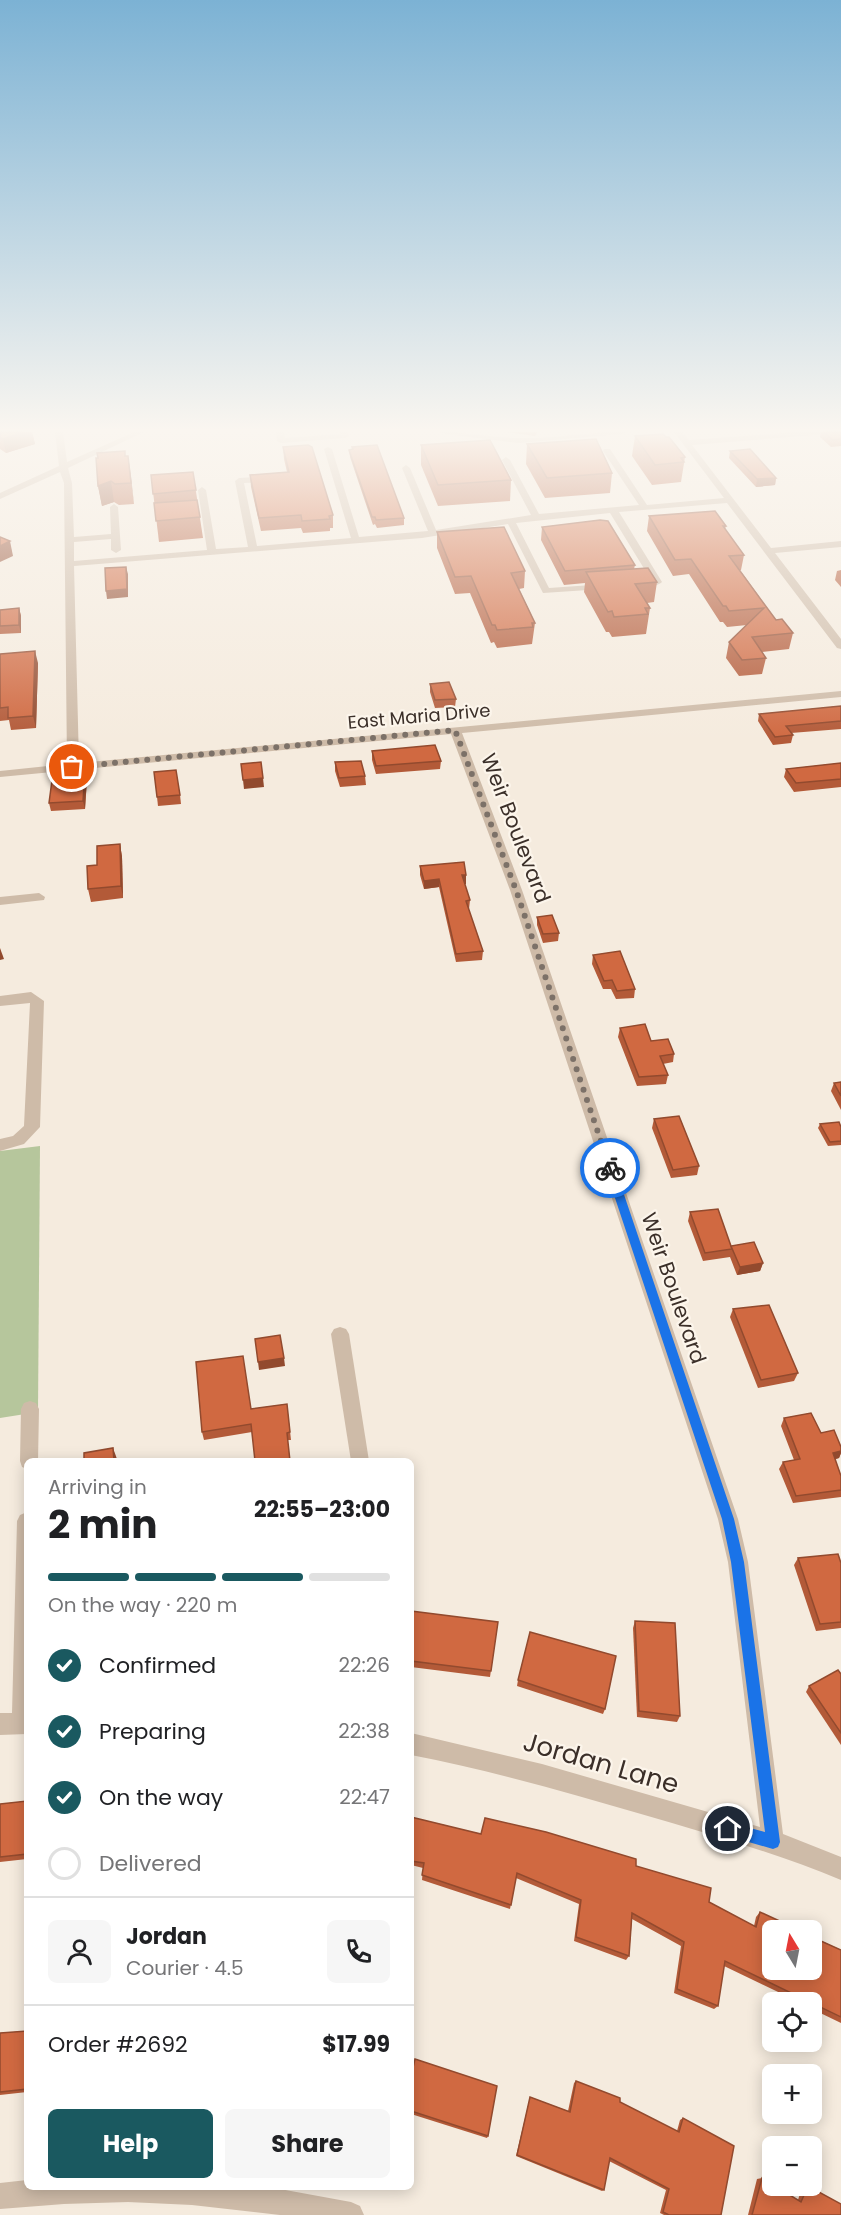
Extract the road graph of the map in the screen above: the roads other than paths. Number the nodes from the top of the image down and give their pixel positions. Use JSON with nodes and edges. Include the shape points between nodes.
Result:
{"nodes":[{"id":1,"x":68,"y":535,"type":"edge"},
{"id":2,"x":207,"y":535,"type":"edge"},
{"id":3,"x":250,"y":535,"type":"edge"},
{"id":4,"x":355,"y":535,"type":"edge"},
{"id":5,"x":407,"y":535,"type":"edge"},
{"id":6,"x":518,"y":535,"type":"edge"},
{"id":7,"x":629,"y":535,"type":"edge"},
{"id":8,"x":757,"y":535,"type":"edge"},
{"id":9,"x":116,"y":536,"type":"joint"},
{"id":10,"x":68,"y":540,"type":"junction"},
{"id":11,"x":356,"y":540,"type":"junction"},
{"id":12,"x":841,"y":544,"type":"edge"},
{"id":13,"x":116,"y":550,"type":"dead end"},
{"id":14,"x":253,"y":550,"type":"junction"},
{"id":15,"x":768,"y":551,"type":"junction"},
{"id":16,"x":212,"y":553,"type":"junction"},
{"id":17,"x":70,"y":564,"type":"junction"},
{"id":18,"x":634,"y":584,"type":"edge"},
{"id":19,"x":612,"y":586,"type":"edge"},
{"id":20,"x":841,"y":646,"type":"edge"},
{"id":21,"x":841,"y":694,"type":"edge"},
{"id":22,"x":455,"y":730,"type":"junction"},
{"id":23,"x":72,"y":767,"type":"junction"},
{"id":24,"x":0,"y":774,"type":"edge"},
{"id":25,"x":39,"y":897,"type":"dead end"},
{"id":26,"x":0,"y":901,"type":"edge"},
{"id":27,"x":0,"y":1001,"type":"edge"},
{"id":28,"x":8,"y":1144,"type":"edge"},
{"id":29,"x":340,"y":1334,"type":"dead end"},
{"id":30,"x":30,"y":1409,"type":"dead end"},
{"id":31,"x":29,"y":1458,"type":"edge"},
{"id":32,"x":360,"y":1458,"type":"edge"},
{"id":33,"x":24,"y":1723,"type":"edge"},
{"id":34,"x":0,"y":1724,"type":"edge"},
{"id":35,"x":414,"y":1745,"type":"edge"},
{"id":36,"x":773,"y":1842,"type":"junction"},
{"id":37,"x":841,"y":1869,"type":"edge"},
{"id":38,"x":0,"y":2196,"type":"edge"},
{"id":39,"x":351,"y":2215,"type":"edge"}],
"edges":[{"from":1,"to":10,"type":"street"},
{"from":2,"to":16,"type":"street"},
{"from":3,"to":14,"type":"street"},
{"from":4,"to":11,"type":"street"},
{"from":5,"to":11,"type":"street"},
{"from":6,"to":19,"type":"street","via":[[546,591]]},
{"from":7,"to":18,"type":"street","via":[[657,582]]},
{"from":8,"to":15,"type":"street"},
{"from":9,"to":10,"type":"street"},
{"from":9,"to":13,"type":"street"},
{"from":10,"to":17,"type":"street"},
{"from":11,"to":14,"type":"street"},
{"from":12,"to":15,"type":"street"},
{"from":14,"to":16,"type":"street"},
{"from":15,"to":20,"type":"street"},
{"from":16,"to":17,"type":"street"},
{"from":17,"to":23,"type":"street"},
{"from":21,"to":22,"type":"street","name":"East Maria Drive"},
{"from":22,"to":23,"type":"street","name":"East Maria Drive"},
{"from":22,"to":36,"type":"street","name":"Weir Boulevard","via":[[516,890],[728,1519],[738,1562]]},
{"from":23,"to":24,"type":"street","name":"East Maria Drive"},
{"from":25,"to":26,"type":"street"},
{"from":27,"to":28,"type":"street","via":[[31,997],[37,1000],[32,1127],[24,1138]]},
{"from":29,"to":32,"type":"street"},
{"from":30,"to":31,"type":"street"},
{"from":33,"to":34,"type":"street"},
{"from":35,"to":36,"type":"street","name":"Jordan Lane","via":[[594,1789]]},
{"from":36,"to":37,"type":"street","name":"Jordan Lane"},
{"from":38,"to":39,"type":"street","via":[[45,2191],[151,2190],[255,2198]]}]}
